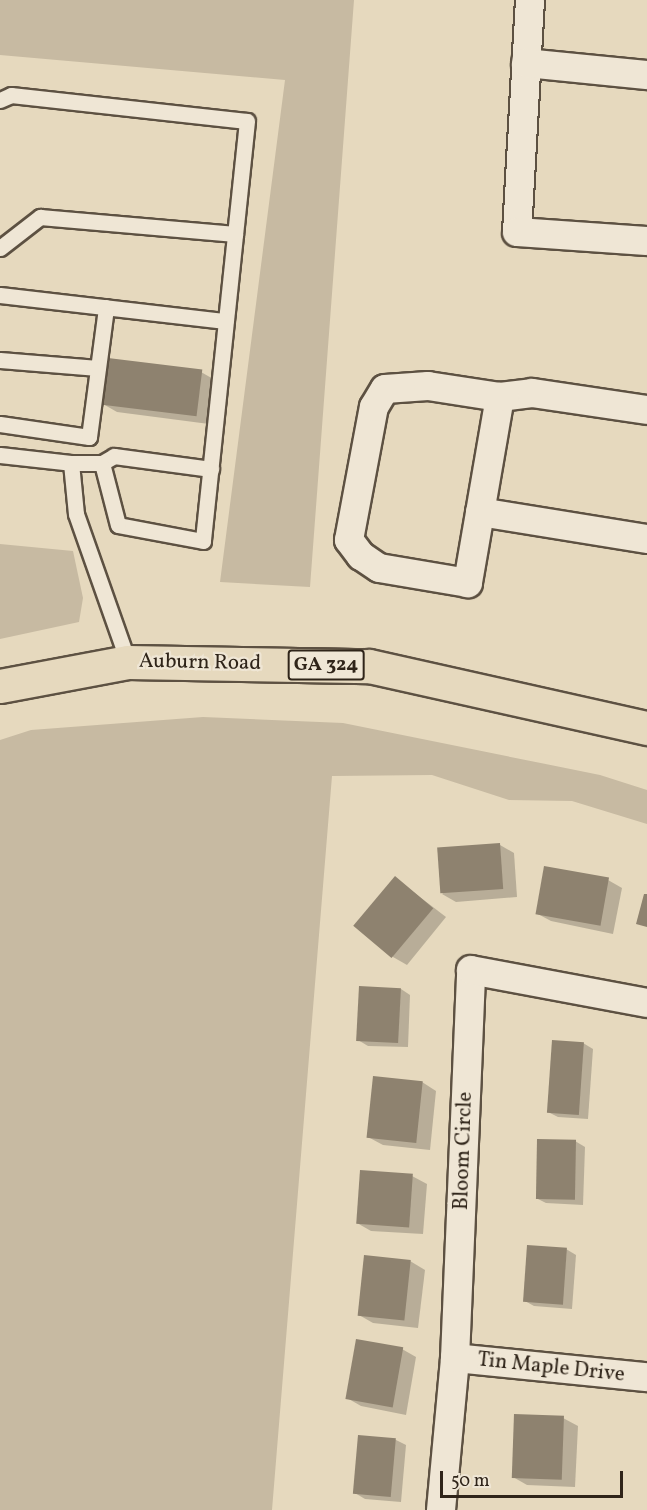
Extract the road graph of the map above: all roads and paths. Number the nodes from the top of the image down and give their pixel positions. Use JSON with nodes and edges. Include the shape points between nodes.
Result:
{"nodes":[{"id":1,"x":530,"y":0,"type":"edge"},
{"id":2,"x":526,"y":63,"type":"junction"},
{"id":3,"x":647,"y":75,"type":"edge"},
{"id":4,"x":0,"y":99,"type":"edge"},
{"id":5,"x":235,"y":234,"type":"junction"},
{"id":6,"x":647,"y":241,"type":"edge"},
{"id":7,"x":0,"y":248,"type":"edge"},
{"id":8,"x":0,"y":295,"type":"edge"},
{"id":9,"x":106,"y":307,"type":"junction"},
{"id":10,"x":226,"y":321,"type":"junction"},
{"id":11,"x":0,"y":360,"type":"edge"},
{"id":12,"x":98,"y":368,"type":"junction"},
{"id":13,"x":500,"y":397,"type":"junction"},
{"id":14,"x":647,"y":410,"type":"edge"},
{"id":15,"x":0,"y":424,"type":"edge"},
{"id":16,"x":89,"y":437,"type":"junction"},
{"id":17,"x":0,"y":454,"type":"edge"},
{"id":18,"x":102,"y":463,"type":"junction"},
{"id":19,"x":79,"y":464,"type":"junction"},
{"id":20,"x":211,"y":469,"type":"junction"},
{"id":21,"x":480,"y":512,"type":"junction"},
{"id":22,"x":647,"y":539,"type":"edge"},
{"id":23,"x":128,"y":662,"type":"junction"},
{"id":24,"x":0,"y":686,"type":"edge"},
{"id":25,"x":647,"y":728,"type":"edge"},
{"id":26,"x":647,"y":1003,"type":"edge"},
{"id":27,"x":455,"y":1358,"type":"junction"},
{"id":28,"x":647,"y":1377,"type":"edge"},
{"id":29,"x":441,"y":1510,"type":"edge"}],
"edges":[{"from":1,"to":2,"type":"street"},
{"from":2,"to":3,"type":"street"},
{"from":2,"to":6,"type":"street","via":[[517,232]]},
{"from":4,"to":5,"type":"lane","via":[[10,96],[247,121]]},
{"from":5,"to":7,"type":"lane","via":[[40,217]]},
{"from":5,"to":10,"type":"lane"},
{"from":8,"to":9,"type":"lane"},
{"from":9,"to":10,"type":"lane"},
{"from":9,"to":12,"type":"lane"},
{"from":10,"to":20,"type":"lane"},
{"from":11,"to":12,"type":"lane"},
{"from":12,"to":16,"type":"lane"},
{"from":13,"to":14,"type":"street","via":[[532,393]]},
{"from":13,"to":21,"type":"street"},
{"from":13,"to":21,"type":"street","via":[[428,386],[385,389],[374,407],[349,540],[361,556],[379,568],[468,583]]},
{"from":15,"to":16,"type":"lane"},
{"from":16,"to":19,"type":"lane"},
{"from":17,"to":19,"type":"lane"},
{"from":18,"to":19,"type":"lane"},
{"from":18,"to":20,"type":"lane","via":[[114,456]]},
{"from":18,"to":20,"type":"lane","via":[[118,525],[203,540]]},
{"from":19,"to":23,"type":"lane","via":[[76,514]]},
{"from":21,"to":22,"type":"street"},
{"from":23,"to":24,"type":"main road","name":"Auburn Road","number":"GA 324"},
{"from":23,"to":25,"type":"main road","name":"Auburn Road","number":"GA 324","via":[[369,666]]},
{"from":26,"to":27,"type":"street","name":"Bloom Circle","via":[[471,970]]},
{"from":27,"to":28,"type":"street","name":"Tin Maple Drive"},
{"from":27,"to":29,"type":"street","name":"Bloom Circle"}]}
